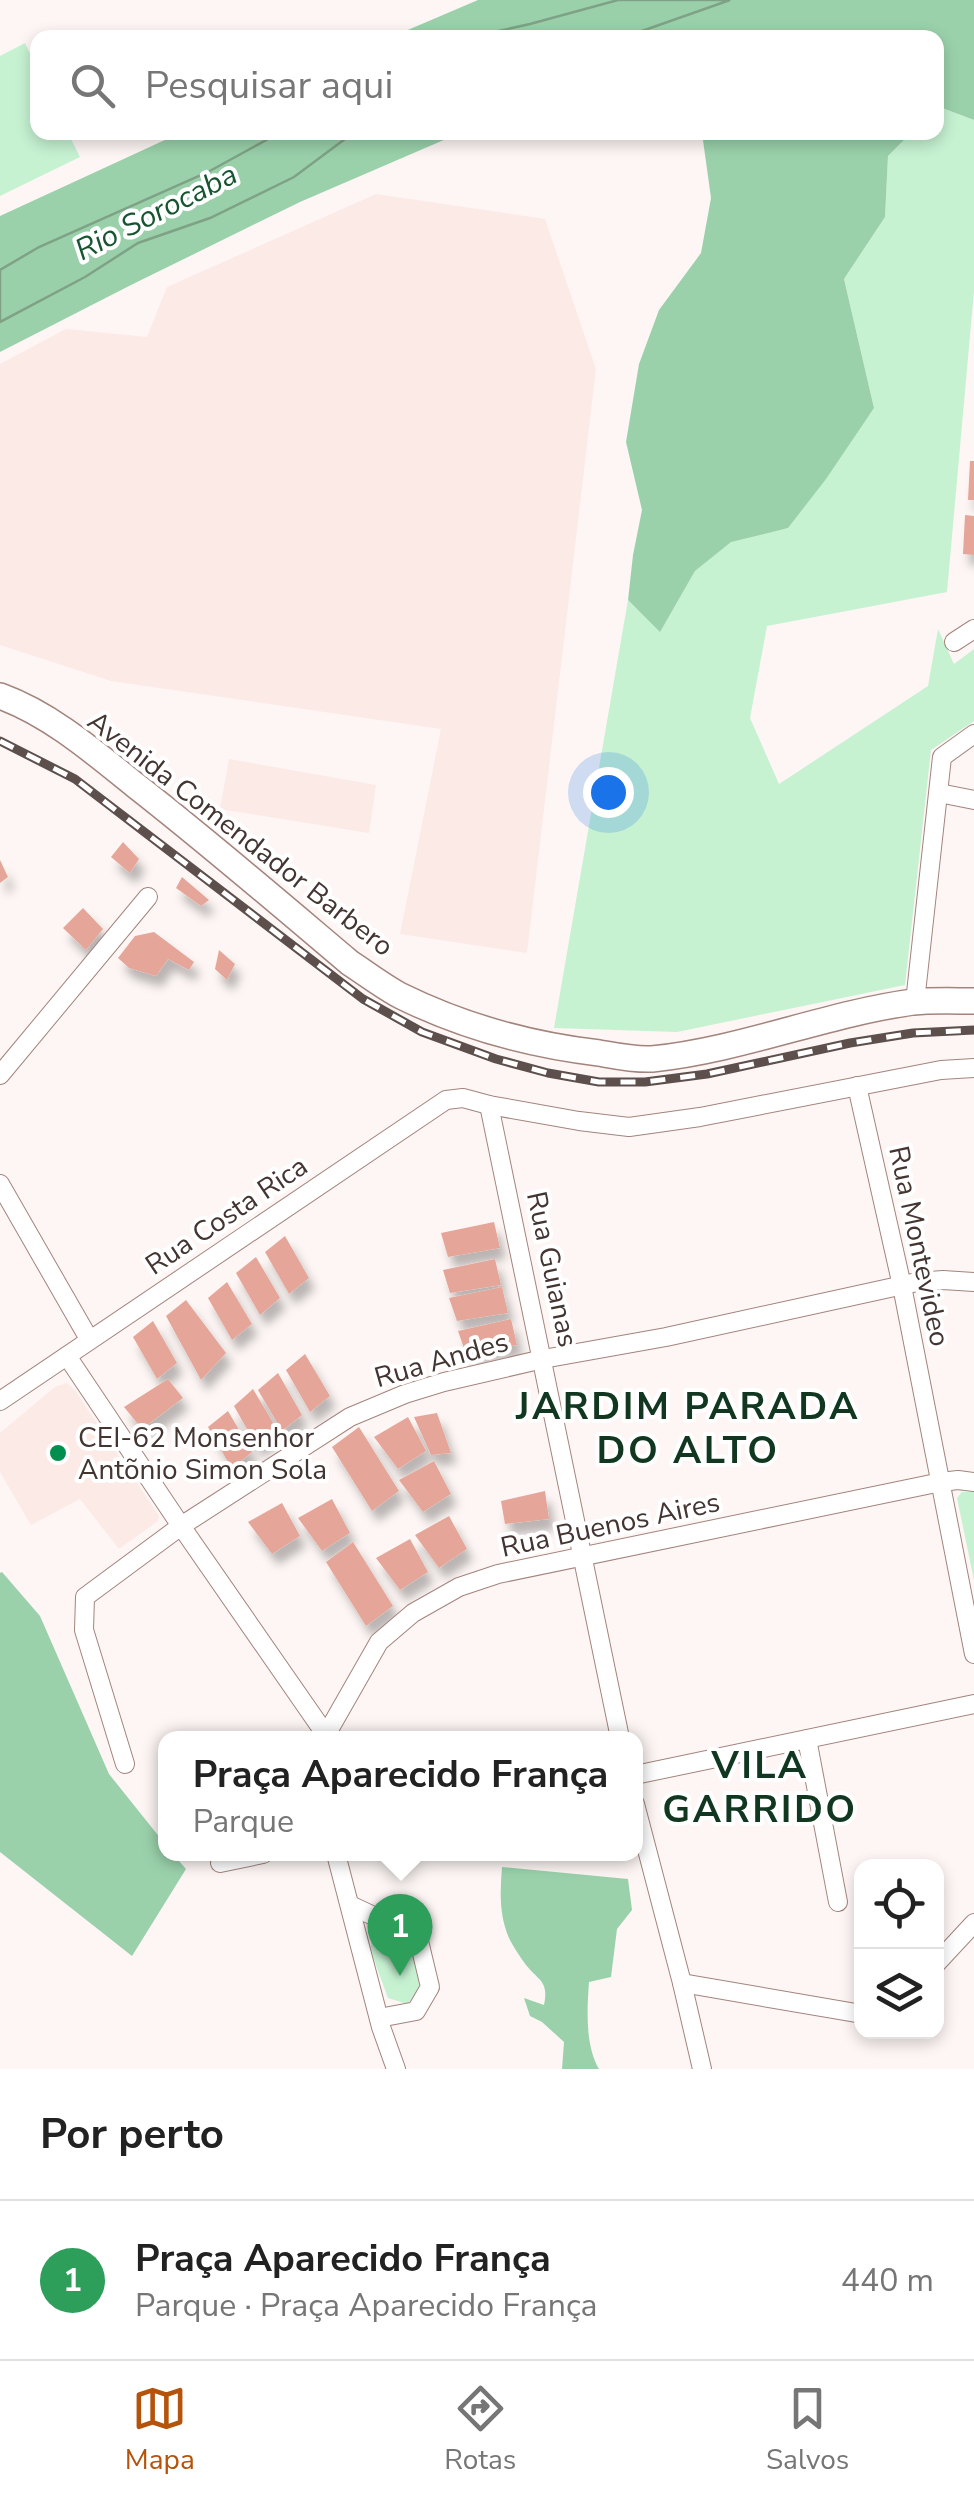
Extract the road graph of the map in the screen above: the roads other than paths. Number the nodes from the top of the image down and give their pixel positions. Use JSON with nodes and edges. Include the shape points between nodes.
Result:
{"nodes":[{"id":1,"x":974,"y":629,"type":"edge"},
{"id":2,"x":954,"y":642,"type":"dead end"},
{"id":3,"x":0,"y":696,"type":"edge"},
{"id":4,"x":974,"y":734,"type":"edge"},
{"id":5,"x":939,"y":793,"type":"junction"},
{"id":6,"x":974,"y":800,"type":"edge"},
{"id":7,"x":148,"y":898,"type":"dead end"},
{"id":8,"x":974,"y":1001,"type":"edge"},
{"id":9,"x":915,"y":1002,"type":"junction"},
{"id":10,"x":974,"y":1068,"type":"edge"},
{"id":11,"x":0,"y":1075,"type":"edge"},
{"id":12,"x":858,"y":1086,"type":"junction"},
{"id":13,"x":489,"y":1106,"type":"junction"},
{"id":14,"x":0,"y":1184,"type":"edge"},
{"id":15,"x":974,"y":1282,"type":"edge"},
{"id":16,"x":902,"y":1286,"type":"junction"},
{"id":17,"x":89,"y":1339,"type":"junction"},
{"id":18,"x":67,"y":1356,"type":"junction"},
{"id":19,"x":543,"y":1359,"type":"junction"},
{"id":20,"x":0,"y":1400,"type":"edge"},
{"id":21,"x":942,"y":1482,"type":"junction"},
{"id":22,"x":974,"y":1482,"type":"edge"},
{"id":23,"x":181,"y":1526,"type":"junction"},
{"id":24,"x":583,"y":1556,"type":"junction"},
{"id":25,"x":974,"y":1654,"type":"edge"},
{"id":26,"x":974,"y":1704,"type":"edge"},
{"id":27,"x":322,"y":1731,"type":"edge"},
{"id":28,"x":329,"y":1731,"type":"edge"},
{"id":29,"x":619,"y":1731,"type":"edge"},
{"id":30,"x":808,"y":1739,"type":"junction"},
{"id":31,"x":125,"y":1764,"type":"dead end"},
{"id":32,"x":643,"y":1773,"type":"edge"},
{"id":33,"x":643,"y":1834,"type":"edge"},
{"id":34,"x":230,"y":1861,"type":"edge"},
{"id":35,"x":338,"y":1861,"type":"edge"},
{"id":36,"x":220,"y":1863,"type":"dead end"},
{"id":37,"x":838,"y":1902,"type":"dead end"},
{"id":38,"x":350,"y":1905,"type":"junction"},
{"id":39,"x":974,"y":1923,"type":"edge"},
{"id":40,"x":944,"y":1955,"type":"edge"},
{"id":41,"x":682,"y":1983,"type":"junction"},
{"id":42,"x":854,"y":2013,"type":"edge"},
{"id":43,"x":379,"y":2018,"type":"junction"},
{"id":44,"x":396,"y":2069,"type":"edge"},
{"id":45,"x":702,"y":2069,"type":"edge"}],
"edges":[{"from":1,"to":2,"type":"street"},
{"from":3,"to":9,"type":"main road","name":"Avenida Comendador Barbero","via":[[84,744],[366,973],[399,994],[509,1037],[648,1060]]},
{"from":4,"to":5,"type":"street","via":[[942,757]]},
{"from":5,"to":6,"type":"street"},
{"from":5,"to":9,"type":"street"},
{"from":7,"to":11,"type":"street"},
{"from":8,"to":9,"type":"main road","name":"Avenida Comendador Barbero"},
{"from":10,"to":12,"type":"street","name":"Rua Costa Rica"},
{"from":12,"to":13,"type":"street","name":"Rua Costa Rica","via":[[629,1127]]},
{"from":12,"to":16,"type":"street","name":"Rua Montevideo"},
{"from":13,"to":17,"type":"street","name":"Rua Costa Rica","via":[[446,1100]]},
{"from":13,"to":19,"type":"street","name":"Rua Guianas"},
{"from":14,"to":17,"type":"street"},
{"from":15,"to":16,"type":"street","name":"Rua Andes"},
{"from":16,"to":19,"type":"street","name":"Rua Andes"},
{"from":16,"to":21,"type":"street","name":"Rua Montevideo"},
{"from":17,"to":18,"type":"street","name":"Rua Costa Rica"},
{"from":18,"to":20,"type":"street","name":"Rua Costa Rica"},
{"from":18,"to":23,"type":"street"},
{"from":19,"to":23,"type":"street","name":"Rua Andes","via":[[444,1382],[350,1417]]},
{"from":19,"to":24,"type":"street","name":"Rua Guianas"},
{"from":21,"to":22,"type":"street","name":"Rua Buenos Aires"},
{"from":21,"to":24,"type":"street","name":"Rua Buenos Aires"},
{"from":21,"to":25,"type":"street","name":"Rua Montevideo"},
{"from":23,"to":27,"type":"street"},
{"from":23,"to":31,"type":"street","name":"Rua Andes","via":[[84,1597],[84,1630]]},
{"from":24,"to":28,"type":"street","name":"Rua Buenos Aires","via":[[459,1587],[413,1614],[379,1642]]},
{"from":24,"to":29,"type":"street","name":"Rua Guianas"},
{"from":26,"to":30,"type":"street"},
{"from":30,"to":32,"type":"street"},
{"from":30,"to":37,"type":"street"},
{"from":33,"to":41,"type":"street"},
{"from":34,"to":36,"type":"street"},
{"from":35,"to":38,"type":"street"},
{"from":38,"to":43,"type":"street"},
{"from":38,"to":43,"type":"street","via":[[419,1941],[428,1968],[430,1986],[416,2010]]},
{"from":39,"to":40,"type":"street"},
{"from":41,"to":42,"type":"street"},
{"from":41,"to":45,"type":"street"},
{"from":43,"to":44,"type":"street"}]}
